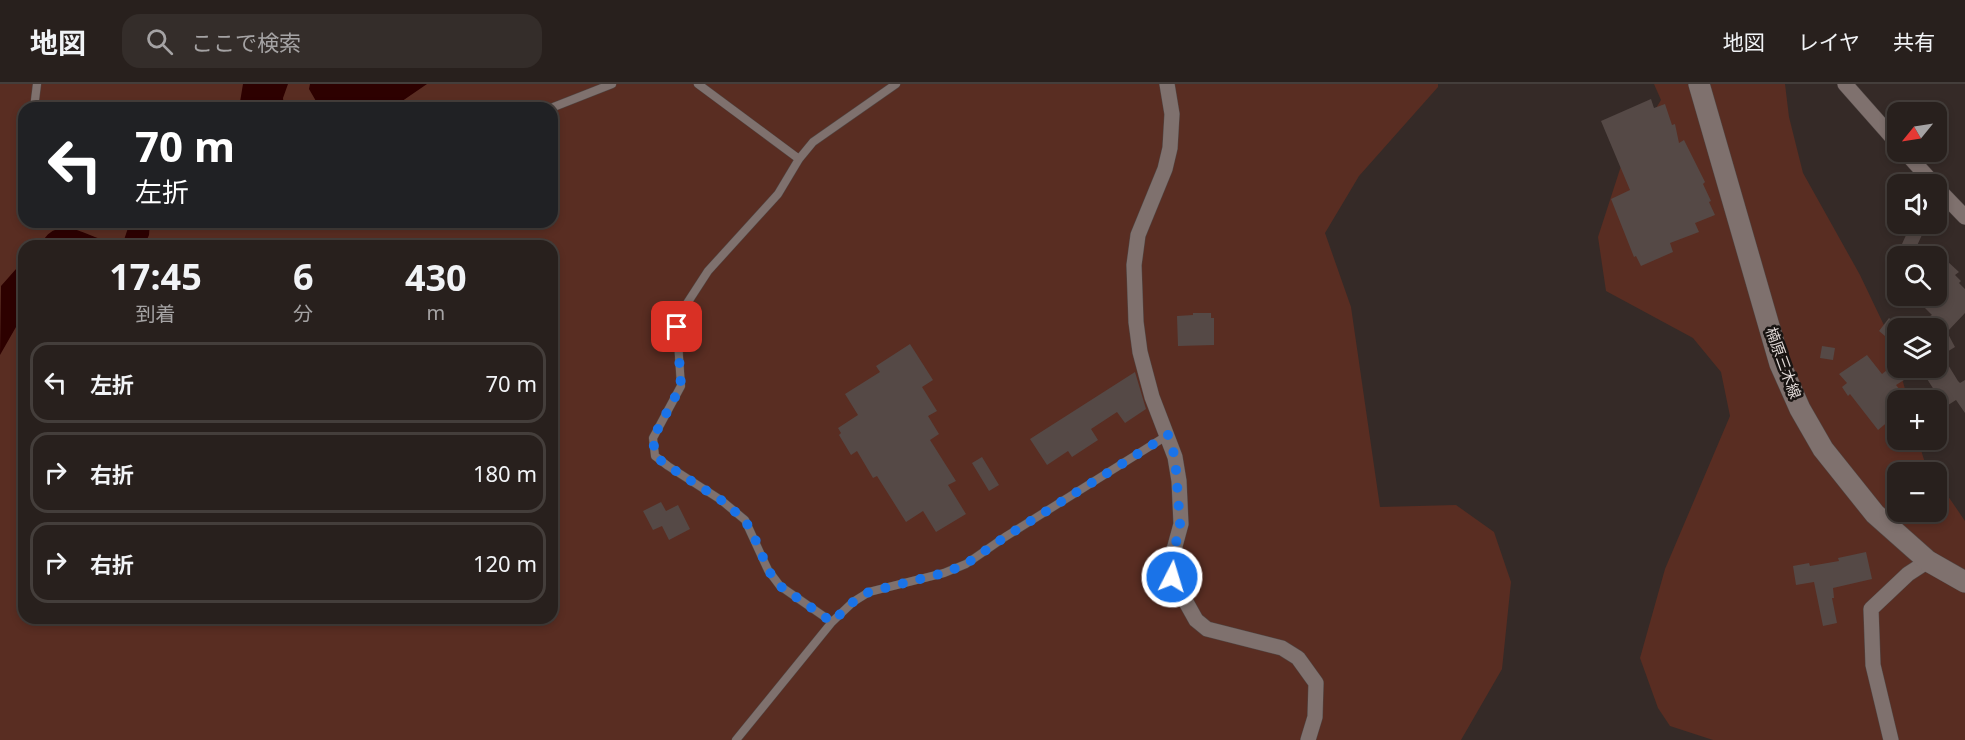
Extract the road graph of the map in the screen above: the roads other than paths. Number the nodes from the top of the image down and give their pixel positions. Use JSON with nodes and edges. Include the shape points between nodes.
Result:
{"nodes":[{"id":1,"x":37,"y":84,"type":"edge"},
{"id":2,"x":612,"y":84,"type":"edge"},
{"id":3,"x":698,"y":84,"type":"edge"},
{"id":4,"x":896,"y":84,"type":"edge"},
{"id":5,"x":1167,"y":84,"type":"edge"},
{"id":6,"x":1699,"y":84,"type":"edge"},
{"id":7,"x":1845,"y":84,"type":"edge"},
{"id":8,"x":35,"y":102,"type":"edge"},
{"id":9,"x":558,"y":105,"type":"edge"},
{"id":10,"x":1887,"y":132,"type":"edge"},
{"id":11,"x":799,"y":159,"type":"junction"},
{"id":12,"x":1914,"y":162,"type":"edge"},
{"id":13,"x":1924,"y":174,"type":"edge"},
{"id":14,"x":1947,"y":198,"type":"edge"},
{"id":15,"x":1965,"y":217,"type":"edge"},
{"id":16,"x":1168,"y":435,"type":"junction"},
{"id":17,"x":1928,"y":561,"type":"junction"},
{"id":18,"x":1965,"y":582,"type":"edge"},
{"id":19,"x":832,"y":622,"type":"junction"},
{"id":20,"x":736,"y":740,"type":"edge"},
{"id":21,"x":1308,"y":740,"type":"edge"},
{"id":22,"x":1891,"y":740,"type":"edge"}],
"edges":[{"from":1,"to":8,"type":"lane"},
{"from":2,"to":9,"type":"lane"},
{"from":3,"to":11,"type":"lane"},
{"from":4,"to":11,"type":"lane","via":[[822,135]]},
{"from":5,"to":16,"type":"street","via":[[1172,114],[1170,148],[1138,236],[1134,265],[1140,352],[1152,397]]},
{"from":6,"to":17,"type":"main road","name":"楠原三木線","via":[[1780,364],[1800,409],[1848,483],[1875,514]]},
{"from":7,"to":10,"type":"street"},
{"from":11,"to":19,"type":"lane","via":[[778,194],[708,271],[684,308],[677,327],[681,386],[653,438],[655,456],[745,520],[768,570],[780,586]]},
{"from":12,"to":13,"type":"street"},
{"from":14,"to":15,"type":"street"},
{"from":16,"to":19,"type":"lane","via":[[966,564],[869,592]]},
{"from":16,"to":21,"type":"street","via":[[1175,457],[1180,524],[1172,577],[1196,620],[1208,628],[1282,648],[1298,658],[1316,683],[1315,717]]},
{"from":17,"to":18,"type":"main road","name":"楠原三木線"},
{"from":17,"to":22,"type":"street","via":[[1871,609],[1873,665]]},
{"from":19,"to":20,"type":"lane"}]}
